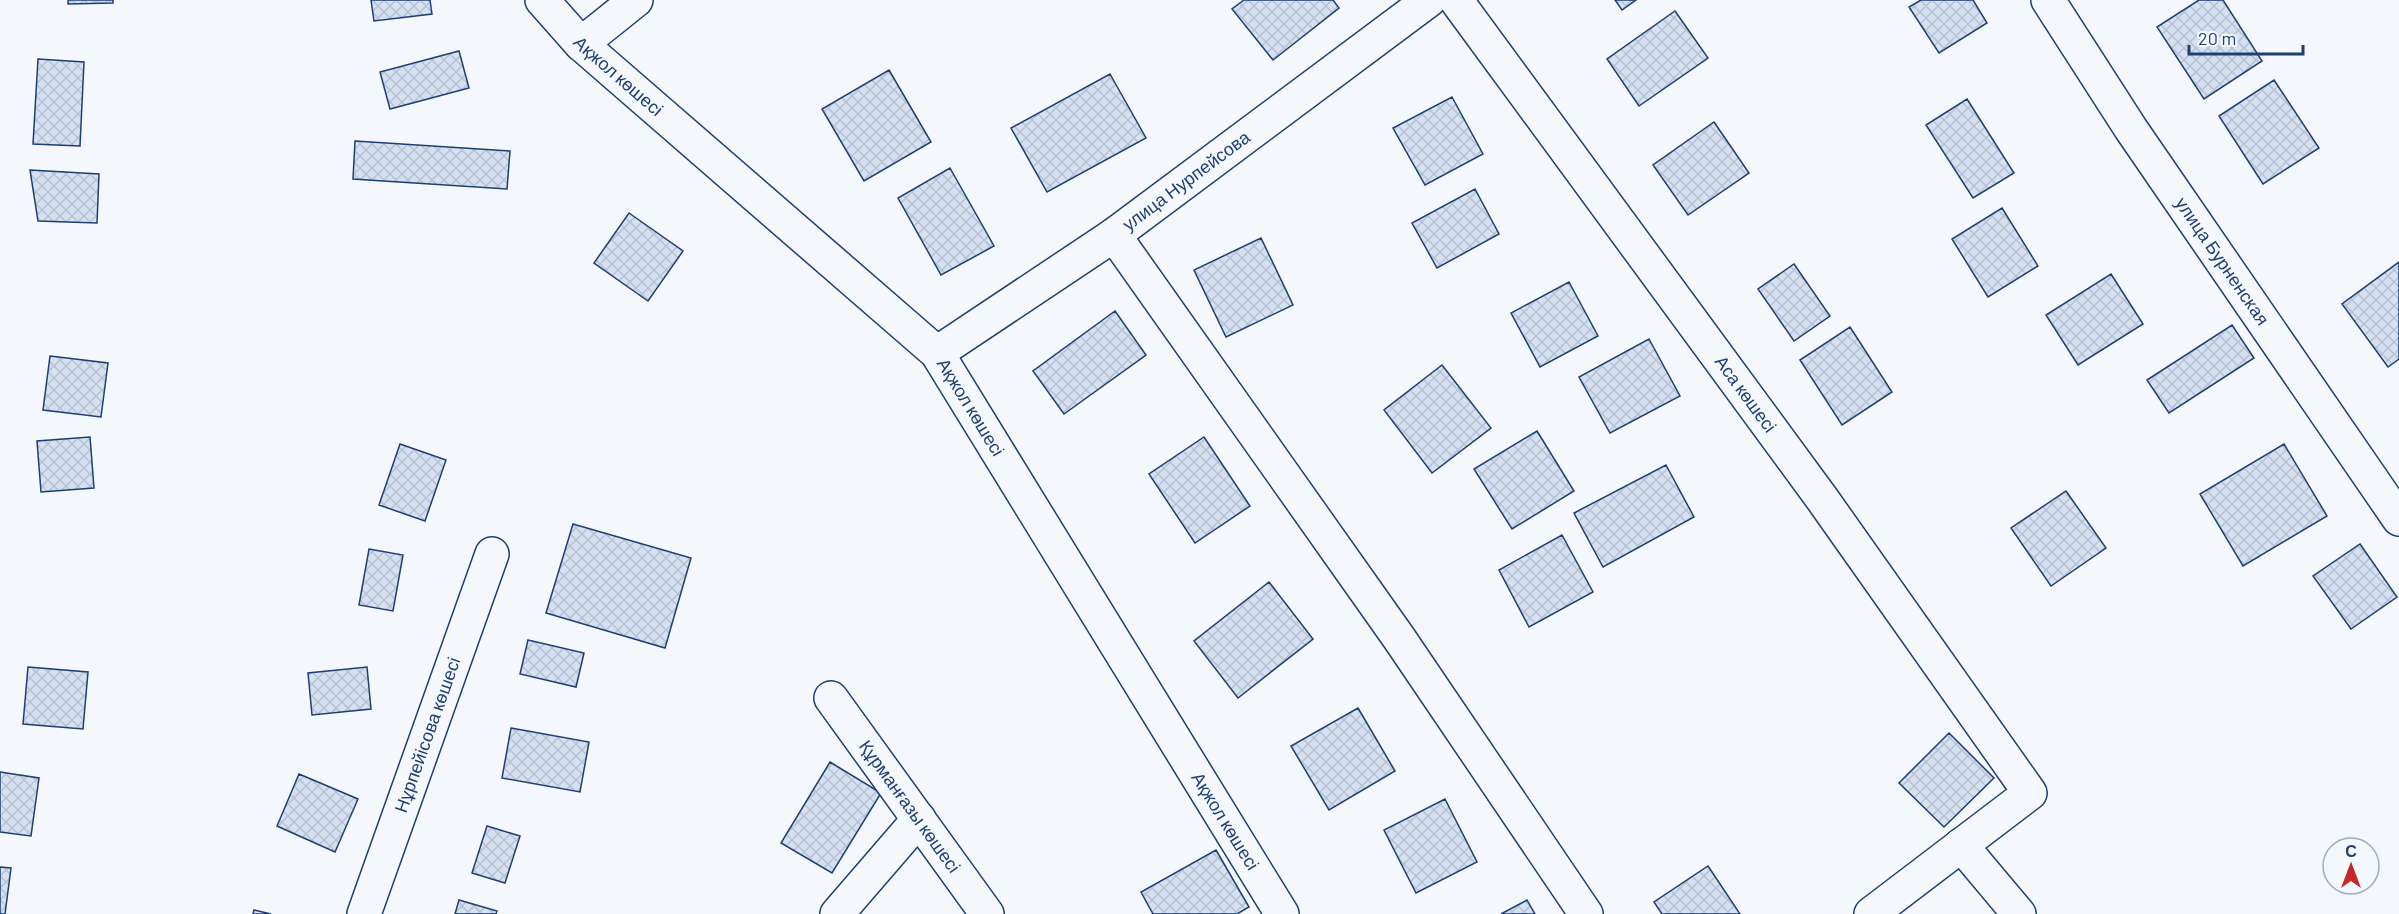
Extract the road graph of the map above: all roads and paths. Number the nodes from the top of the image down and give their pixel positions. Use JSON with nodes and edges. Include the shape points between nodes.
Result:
{"nodes":[{"id":1,"x":542,"y":0,"type":"edge"},
{"id":2,"x":636,"y":0,"type":"edge"},
{"id":3,"x":1428,"y":0,"type":"edge"},
{"id":4,"x":1456,"y":0,"type":"edge"},
{"id":5,"x":2048,"y":0,"type":"edge"},
{"id":6,"x":581,"y":44,"type":"junction"},
{"id":7,"x":1114,"y":235,"type":"junction"},
{"id":8,"x":937,"y":353,"type":"junction"},
{"id":9,"x":2399,"y":519,"type":"edge"},
{"id":10,"x":492,"y":554,"type":"dead end"},
{"id":11,"x":831,"y":698,"type":"dead end"},
{"id":12,"x":919,"y":819,"type":"junction"},
{"id":13,"x":1961,"y":845,"type":"junction"},
{"id":14,"x":364,"y":914,"type":"edge"},
{"id":15,"x":837,"y":914,"type":"edge"},
{"id":16,"x":987,"y":914,"type":"edge"},
{"id":17,"x":1282,"y":914,"type":"edge"},
{"id":18,"x":1586,"y":914,"type":"edge"},
{"id":19,"x":1871,"y":914,"type":"edge"},
{"id":20,"x":2019,"y":914,"type":"edge"}],
"edges":[{"from":1,"to":6,"type":"street","name":"Ақжол көшесі"},
{"from":2,"to":6,"type":"street"},
{"from":3,"to":7,"type":"street","name":"улица Нурпейсова"},
{"from":4,"to":13,"type":"street","name":"Аса көшесі","via":[[1823,500],[2030,793]]},
{"from":5,"to":9,"type":"street","name":"улица Бурненская","via":[[2137,139]]},
{"from":6,"to":8,"type":"street","name":"Ақжол көшесі"},
{"from":7,"to":8,"type":"street","name":"улица Нурпейсова"},
{"from":7,"to":18,"type":"street","via":[[1399,638]]},
{"from":8,"to":17,"type":"street","name":"Ақжол көшесі"},
{"from":10,"to":14,"type":"street","name":"Нұрпейісова көшесі"},
{"from":11,"to":12,"type":"street","name":"Құрманғазы көшесі"},
{"from":12,"to":15,"type":"street"},
{"from":12,"to":16,"type":"street","name":"Құрманғазы көшесі"},
{"from":13,"to":19,"type":"street"},
{"from":13,"to":20,"type":"street"}]}
